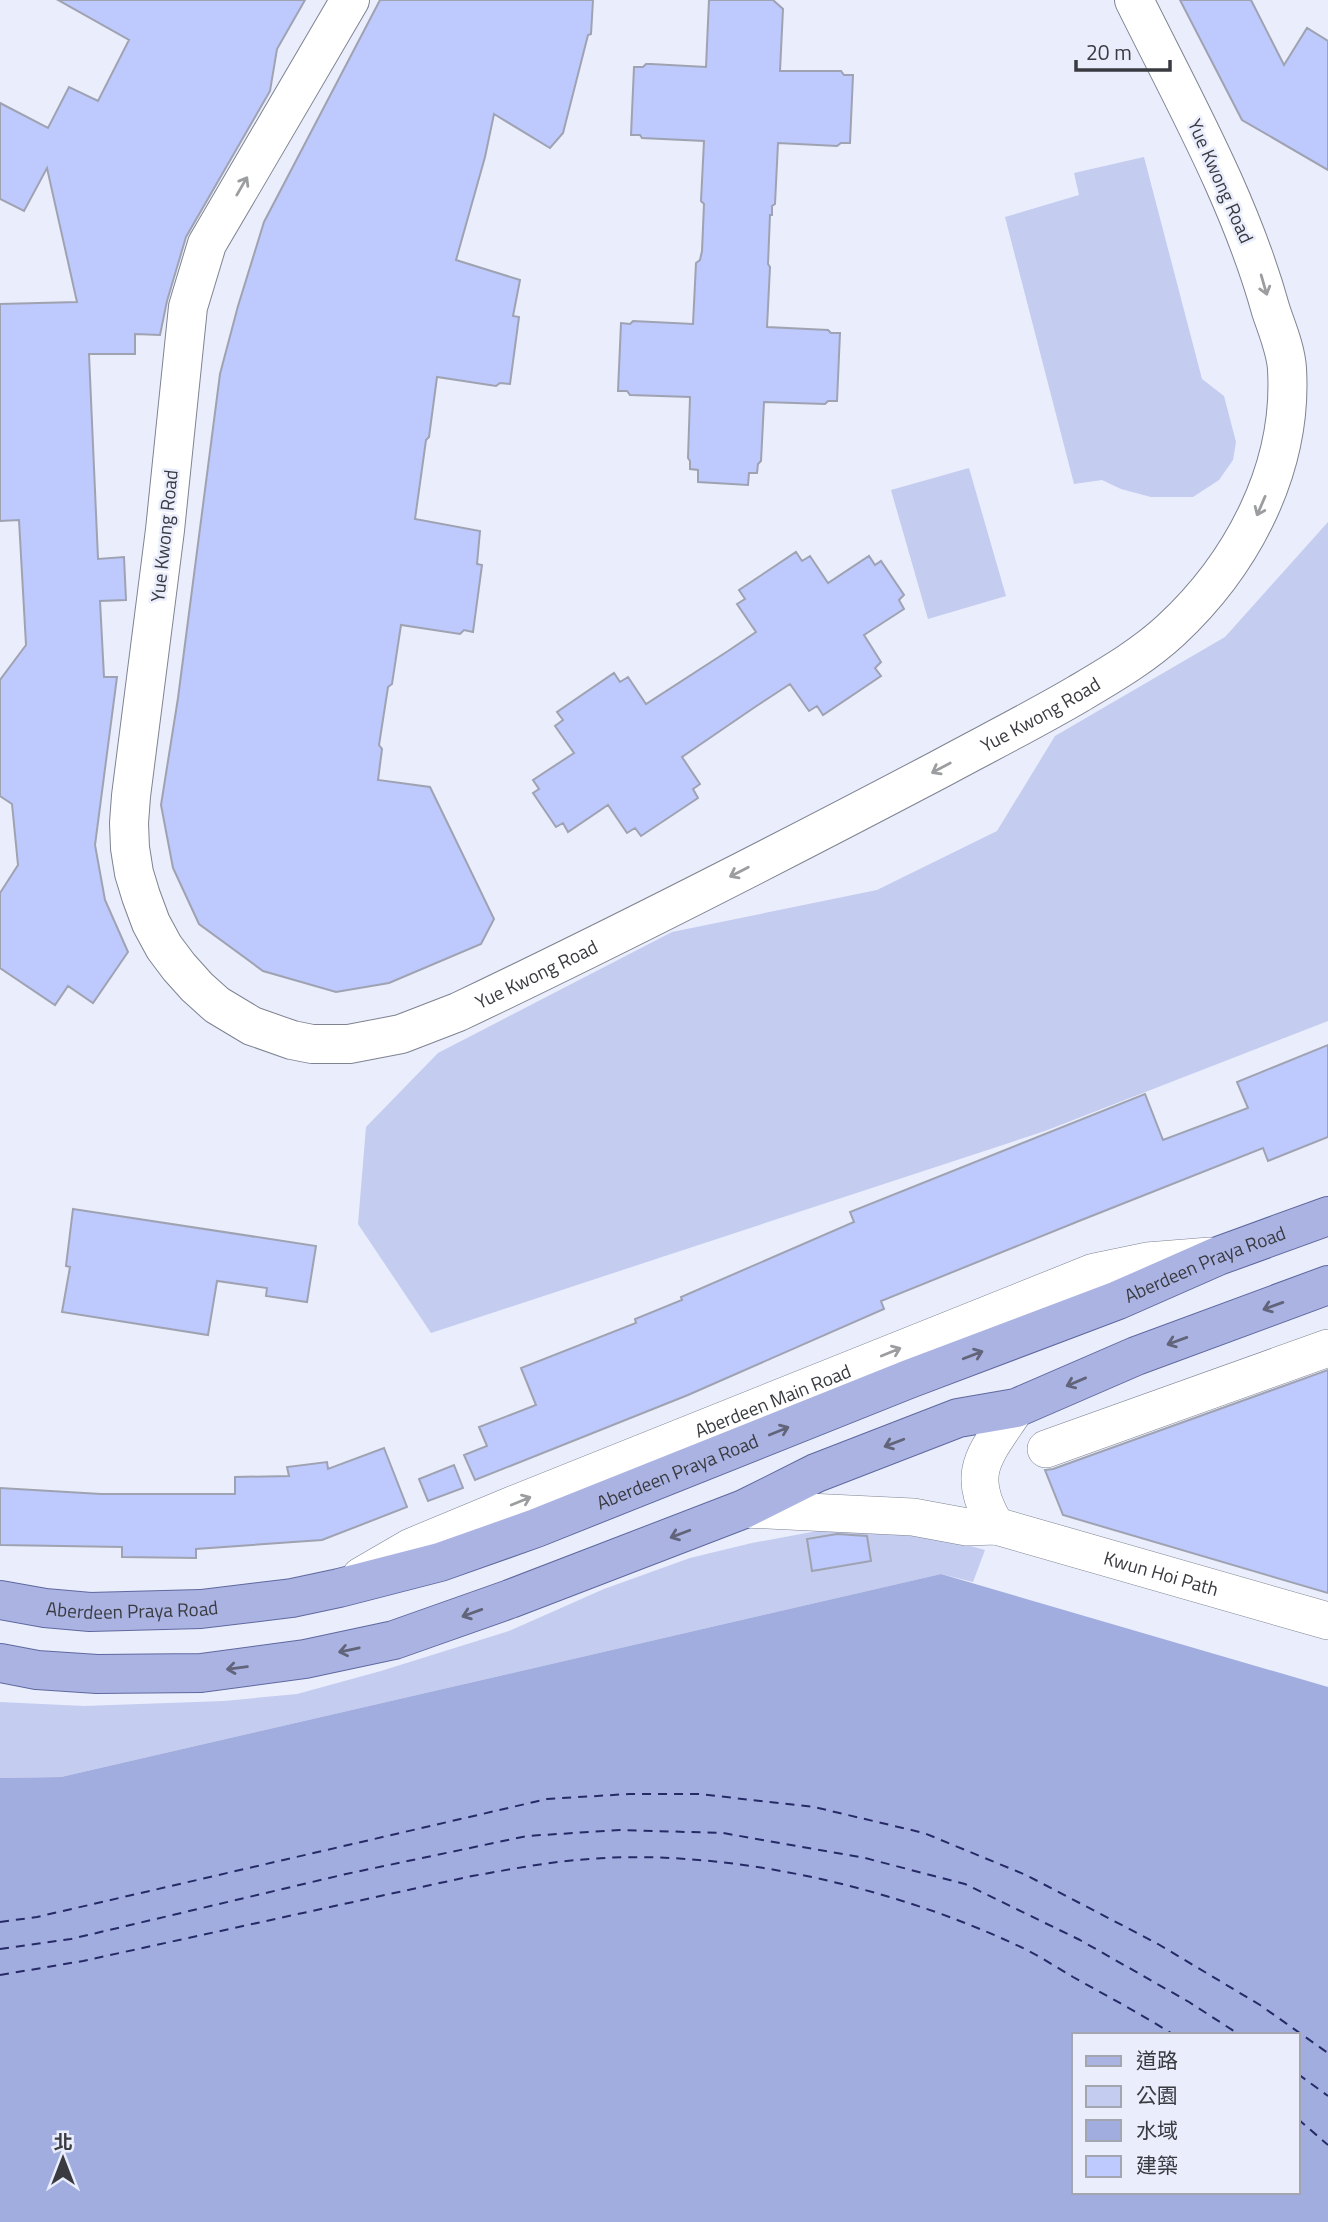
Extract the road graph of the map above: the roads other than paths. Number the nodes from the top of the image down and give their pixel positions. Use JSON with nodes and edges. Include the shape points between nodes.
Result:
{"nodes":[{"id":1,"x":350,"y":0,"type":"edge"},
{"id":2,"x":1134,"y":0,"type":"edge"},
{"id":3,"x":1328,"y":1216,"type":"edge"},
{"id":4,"x":1328,"y":1285,"type":"edge"},
{"id":5,"x":1328,"y":1348,"type":"edge"},
{"id":6,"x":1016,"y":1408,"type":"junction"},
{"id":7,"x":1045,"y":1449,"type":"dead end"},
{"id":8,"x":744,"y":1510,"type":"junction"},
{"id":9,"x":996,"y":1526,"type":"junction"},
{"id":10,"x":0,"y":1600,"type":"edge"},
{"id":11,"x":1328,"y":1622,"type":"edge"},
{"id":12,"x":0,"y":1663,"type":"edge"}],
"edges":[{"from":2,"to":1,"type":"street","name":"Yue Kwong Road","one_way":true,"via":[[1208,149],[1260,269],[1287,366],[1283,428],[1272,478],[1252,526],[1224,571],[1172,630],[1127,665],[874,804],[458,1012],[401,1034],[332,1045],[292,1040],[252,1026],[218,1005],[178,967],[151,923],[134,873],[129,823],[188,307],[207,244]]},
{"from":10,"to":3,"type":"main road","name":"Aberdeen Praya Road","one_way":true,"via":[[90,1612],[214,1607],[292,1598],[440,1562]]},
{"from":4,"to":6,"type":"main road","one_way":true,"via":[[1136,1356]]},
{"from":5,"to":7,"type":"street"},
{"from":6,"to":8,"type":"main road","one_way":true,"via":[[958,1418],[816,1473]]},
{"from":6,"to":9,"type":"street","via":[[986,1452],[981,1468],[984,1506]]},
{"from":8,"to":9,"type":"street","name":"Kwun Hoi Path","via":[[913,1517],[967,1527]]},
{"from":8,"to":12,"type":"main road","one_way":true,"via":[[434,1627],[318,1656],[201,1673],[97,1674]]},
{"from":9,"to":11,"type":"street","name":"Kwun Hoi Path"}]}
